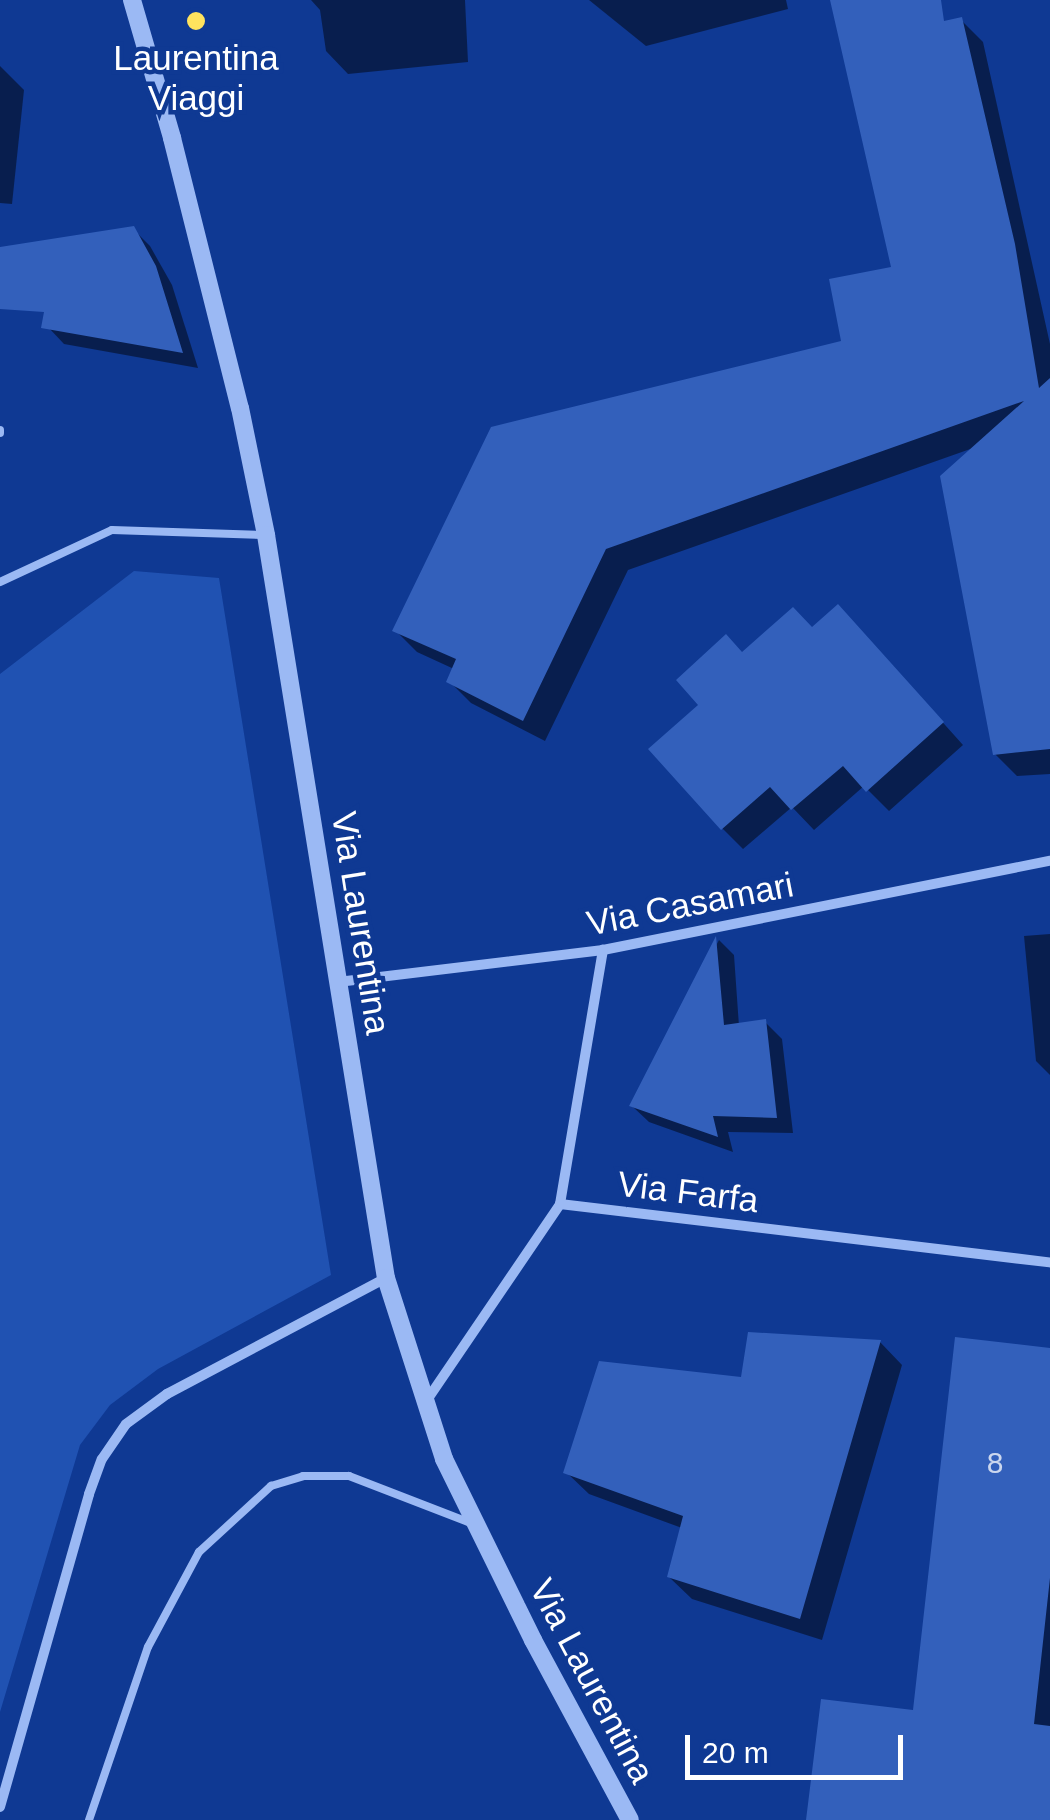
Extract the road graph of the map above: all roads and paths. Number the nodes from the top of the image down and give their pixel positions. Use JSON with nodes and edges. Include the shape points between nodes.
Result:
{"nodes":[{"id":1,"x":132,"y":0,"type":"edge"},
{"id":2,"x":266,"y":536,"type":"junction"},
{"id":3,"x":0,"y":582,"type":"edge"},
{"id":4,"x":1050,"y":861,"type":"edge"},
{"id":5,"x":602,"y":950,"type":"junction"},
{"id":6,"x":338,"y":982,"type":"junction"},
{"id":7,"x":560,"y":1204,"type":"junction"},
{"id":8,"x":1050,"y":1262,"type":"edge"},
{"id":9,"x":386,"y":1278,"type":"junction"},
{"id":10,"x":424,"y":1404,"type":"junction"},
{"id":11,"x":475,"y":1525,"type":"junction"},
{"id":12,"x":0,"y":1807,"type":"edge"},
{"id":13,"x":89,"y":1820,"type":"edge"},
{"id":14,"x":630,"y":1820,"type":"edge"}],
"edges":[{"from":1,"to":2,"type":"street","name":"Via Laurentina","via":[[226,351]]},
{"from":2,"to":3,"type":"lane","via":[[112,530]]},
{"from":2,"to":6,"type":"street","name":"Via Laurentina"},
{"from":4,"to":5,"type":"street","name":"Via Casamari"},
{"from":5,"to":6,"type":"street","name":"Via Casamari"},
{"from":5,"to":7,"type":"street"},
{"from":6,"to":9,"type":"street","name":"Via Laurentina"},
{"from":7,"to":8,"type":"street","name":"Via Farfa"},
{"from":7,"to":10,"type":"street"},
{"from":9,"to":10,"type":"street","name":"Via Laurentina"},
{"from":9,"to":12,"type":"street","via":[[167,1394],[126,1424],[102,1458],[89,1494]]},
{"from":10,"to":11,"type":"street","name":"Via Laurentina"},
{"from":11,"to":13,"type":"lane","via":[[349,1476],[303,1476],[271,1486],[190,1568],[148,1647]]},
{"from":11,"to":14,"type":"street","name":"Via Laurentina"}]}
